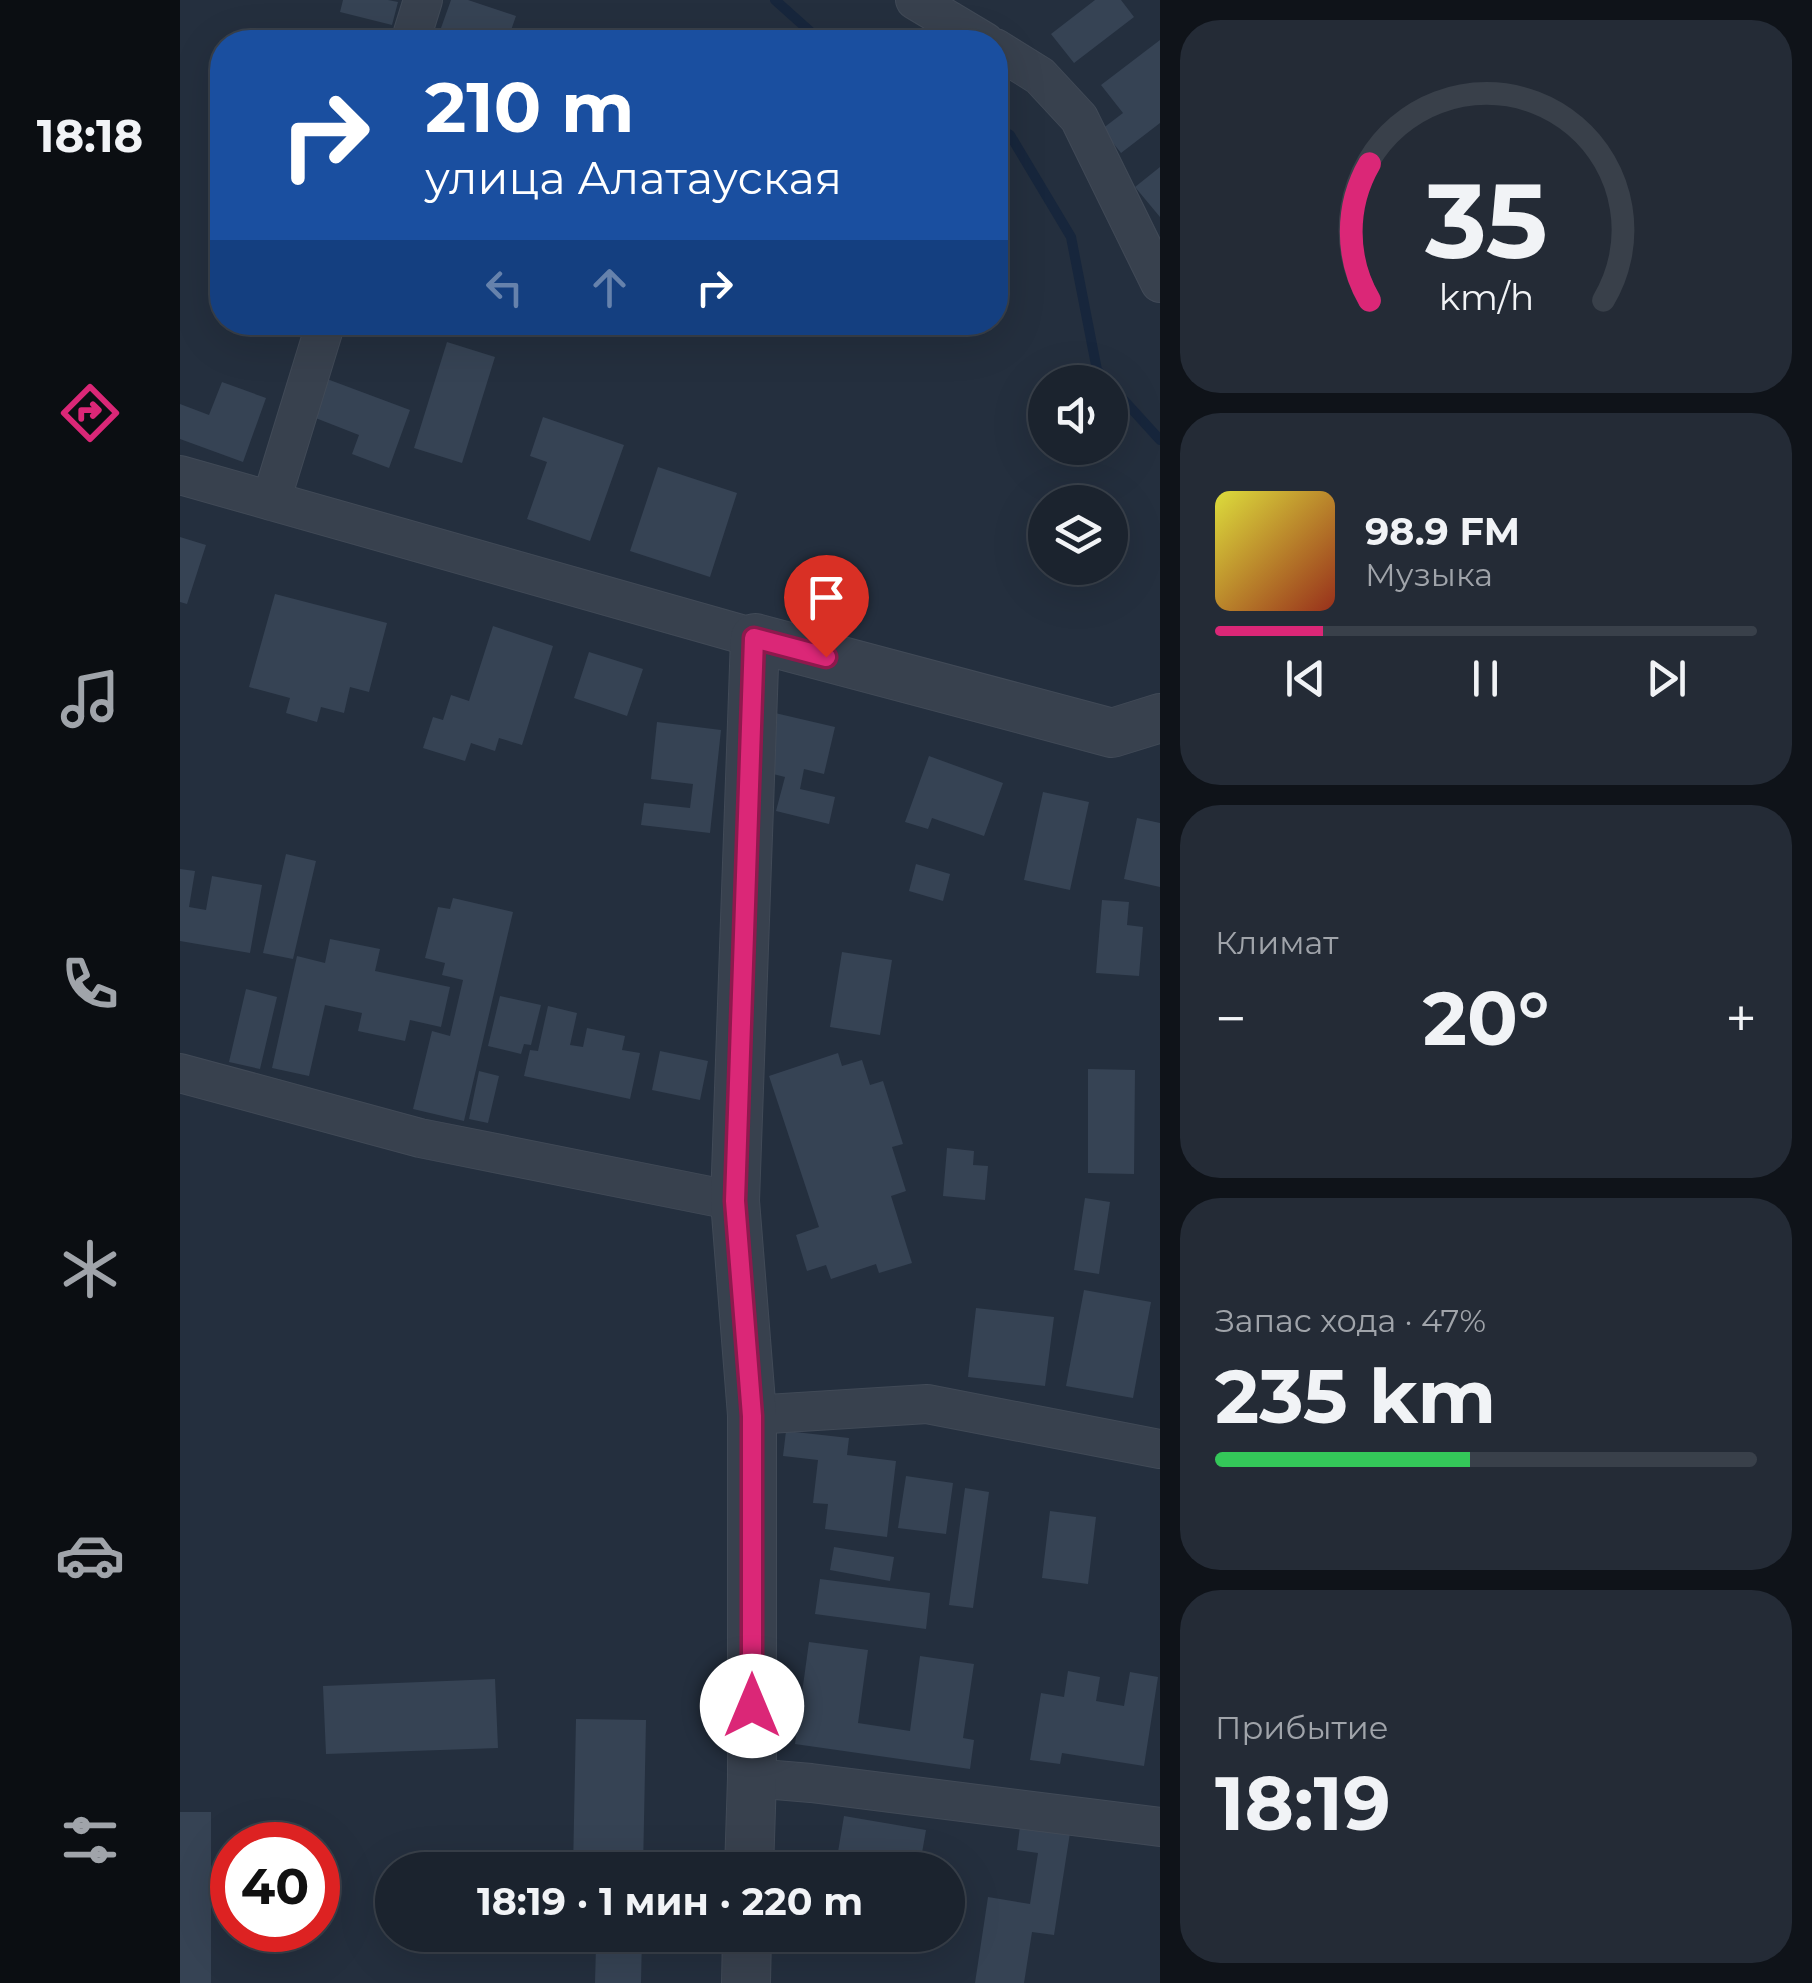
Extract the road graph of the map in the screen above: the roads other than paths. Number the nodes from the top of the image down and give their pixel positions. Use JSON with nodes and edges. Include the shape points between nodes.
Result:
{"nodes":[{"id":1,"x":423,"y":0,"type":"edge"},
{"id":2,"x":916,"y":0,"type":"edge"},
{"id":3,"x":414,"y":30,"type":"edge"},
{"id":4,"x":965,"y":30,"type":"edge"},
{"id":5,"x":1008,"y":56,"type":"edge"},
{"id":6,"x":1160,"y":283,"type":"edge"},
{"id":7,"x":322,"y":335,"type":"edge"},
{"id":8,"x":180,"y":476,"type":"edge"},
{"id":9,"x":272,"y":502,"type":"junction"},
{"id":10,"x":754,"y":654,"type":"junction"},
{"id":11,"x":1160,"y":718,"type":"edge"},
{"id":12,"x":180,"y":1072,"type":"edge"},
{"id":13,"x":735,"y":1201,"type":"junction"},
{"id":14,"x":752,"y":1416,"type":"junction"},
{"id":15,"x":1160,"y":1448,"type":"edge"},
{"id":16,"x":752,"y":1778,"type":"junction"},
{"id":17,"x":1160,"y":1827,"type":"edge"},
{"id":18,"x":750,"y":1852,"type":"edge"},
{"id":19,"x":747,"y":1952,"type":"edge"},
{"id":20,"x":746,"y":1983,"type":"edge"}],
"edges":[{"from":1,"to":3,"type":"street"},
{"from":2,"to":4,"type":"street"},
{"from":5,"to":6,"type":"street","via":[[1040,76],[1078,118]]},
{"from":7,"to":9,"type":"street"},
{"from":8,"to":9,"type":"street"},
{"from":9,"to":10,"type":"street"},
{"from":10,"to":11,"type":"street","via":[[1112,733]]},
{"from":10,"to":13,"type":"street"},
{"from":12,"to":13,"type":"street","via":[[420,1138]]},
{"from":13,"to":14,"type":"street"},
{"from":14,"to":15,"type":"street","via":[[926,1404]]},
{"from":14,"to":16,"type":"street"},
{"from":16,"to":17,"type":"street"},
{"from":16,"to":18,"type":"street"},
{"from":19,"to":20,"type":"street"}]}
